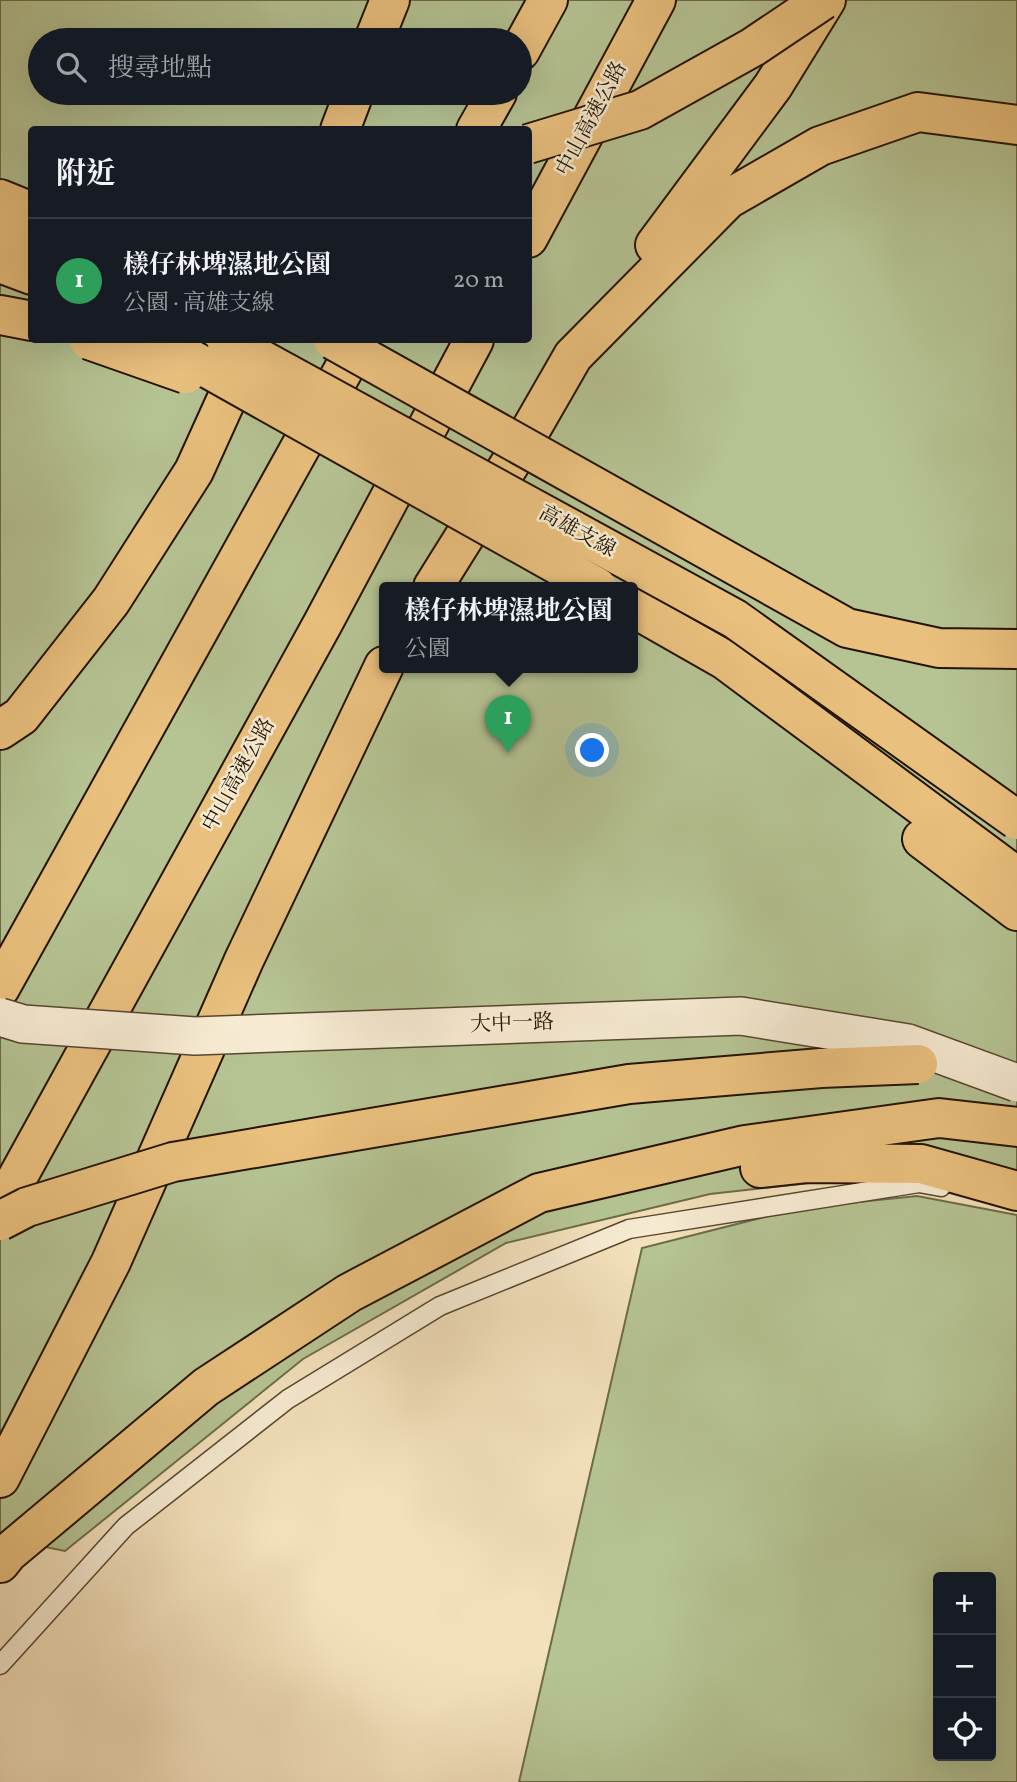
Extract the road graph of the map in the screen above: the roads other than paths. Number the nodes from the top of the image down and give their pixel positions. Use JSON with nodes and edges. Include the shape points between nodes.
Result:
{"nodes":[{"id":1,"x":390,"y":0,"type":"edge"},
{"id":2,"x":548,"y":0,"type":"edge"},
{"id":3,"x":656,"y":0,"type":"edge"},
{"id":4,"x":825,"y":0,"type":"edge"},
{"id":5,"x":379,"y":28,"type":"edge"},
{"id":6,"x":532,"y":29,"type":"edge"},
{"id":7,"x":349,"y":105,"type":"edge"},
{"id":8,"x":490,"y":105,"type":"edge"},
{"id":9,"x":1017,"y":125,"type":"edge"},
{"id":10,"x":342,"y":126,"type":"edge"},
{"id":11,"x":478,"y":126,"type":"edge"},
{"id":12,"x":532,"y":143,"type":"edge"},
{"id":13,"x":0,"y":199,"type":"edge"},
{"id":14,"x":28,"y":210,"type":"edge"},
{"id":15,"x":0,"y":231,"type":"edge"},
{"id":16,"x":532,"y":232,"type":"edge"},
{"id":17,"x":28,"y":244,"type":"edge"},
{"id":18,"x":28,"y":246,"type":"edge"},
{"id":19,"x":0,"y":250,"type":"edge"},
{"id":20,"x":0,"y":263,"type":"edge"},
{"id":21,"x":28,"y":274,"type":"edge"},
{"id":22,"x":0,"y":316,"type":"edge"},
{"id":23,"x":28,"y":320,"type":"edge"},
{"id":24,"x":98,"y":343,"type":"edge"},
{"id":25,"x":162,"y":343,"type":"edge"},
{"id":26,"x":231,"y":343,"type":"edge"},
{"id":27,"x":252,"y":343,"type":"edge"},
{"id":28,"x":338,"y":343,"type":"edge"},
{"id":29,"x":358,"y":343,"type":"edge"},
{"id":30,"x":472,"y":343,"type":"edge"},
{"id":31,"x":572,"y":356,"type":"junction"},
{"id":32,"x":274,"y":404,"type":"junction"},
{"id":33,"x":436,"y":582,"type":"edge"},
{"id":34,"x":588,"y":582,"type":"edge"},
{"id":35,"x":638,"y":610,"type":"edge"},
{"id":36,"x":1017,"y":649,"type":"edge"},
{"id":37,"x":381,"y":673,"type":"edge"},
{"id":38,"x":789,"y":707,"type":"junction"},
{"id":39,"x":0,"y":730,"type":"edge"},
{"id":40,"x":1017,"y":820,"type":"edge"},
{"id":41,"x":1017,"y":877,"type":"edge"},
{"id":42,"x":1017,"y":911,"type":"edge"},
{"id":43,"x":0,"y":988,"type":"edge"},
{"id":44,"x":0,"y":1017,"type":"edge"},
{"id":45,"x":1017,"y":1061,"type":"edge"},
{"id":46,"x":1017,"y":1083,"type":"edge"},
{"id":47,"x":1017,"y":1127,"type":"edge"},
{"id":48,"x":1017,"y":1191,"type":"edge"},
{"id":49,"x":538,"y":1193,"type":"junction"},
{"id":50,"x":1017,"y":1202,"type":"edge"},
{"id":51,"x":0,"y":1209,"type":"edge"},
{"id":52,"x":0,"y":1221,"type":"edge"},
{"id":53,"x":0,"y":1478,"type":"edge"},
{"id":54,"x":0,"y":1563,"type":"edge"},
{"id":55,"x":0,"y":1665,"type":"edge"}],
"edges":[{"from":1,"to":5,"type":"highway"},
{"from":2,"to":6,"type":"highway"},
{"from":3,"to":16,"type":"highway","name":"中山高速公路"},
{"from":4,"to":12,"type":"highway","bridge":true,"via":[[639,110]]},
{"from":4,"to":31,"type":"highway","via":[[774,86]]},
{"from":7,"to":10,"type":"highway"},
{"from":8,"to":11,"type":"highway"},
{"from":9,"to":31,"type":"highway","via":[[918,112],[820,146],[728,199]]},
{"from":13,"to":14,"type":"highway"},
{"from":15,"to":17,"type":"highway"},
{"from":18,"to":19,"type":"highway"},
{"from":20,"to":21,"type":"highway"},
{"from":22,"to":23,"type":"highway"},
{"from":24,"to":32,"type":"highway","bridge":true},
{"from":25,"to":32,"type":"highway","name":"高雄支線","bridge":true},
{"from":26,"to":40,"type":"highway","name":"高雄支線","bridge":true,"via":[[735,619]]},
{"from":27,"to":39,"type":"highway","via":[[194,471],[111,601],[21,716]]},
{"from":28,"to":36,"type":"highway","bridge":true,"via":[[847,628],[939,648]]},
{"from":29,"to":43,"type":"highway"},
{"from":30,"to":51,"type":"highway","name":"中山高速公路"},
{"from":31,"to":33,"type":"highway"},
{"from":32,"to":34,"type":"highway","name":"高雄支線","bridge":true},
{"from":35,"to":38,"type":"highway","via":[[725,660]]},
{"from":37,"to":53,"type":"highway","via":[[244,960],[111,1262]]},
{"from":38,"to":41,"type":"highway"},
{"from":38,"to":42,"type":"highway","via":[[875,803]]},
{"from":44,"to":46,"type":"street","name":"大中一路","bridge":true,"via":[[23,1024],[195,1036],[741,1016],[908,1043]]},
{"from":45,"to":52,"type":"highway","bridge":true,"via":[[821,1068],[643,1082],[173,1162],[27,1207]]},
{"from":47,"to":49,"type":"highway","via":[[939,1118],[745,1145]]},
{"from":48,"to":49,"type":"highway","via":[[920,1164],[806,1163]]},
{"from":49,"to":54,"type":"highway","via":[[349,1293],[206,1387]]},
{"from":50,"to":55,"type":"lane","via":[[919,1183],[629,1229],[440,1306],[288,1399],[127,1526]]}]}
